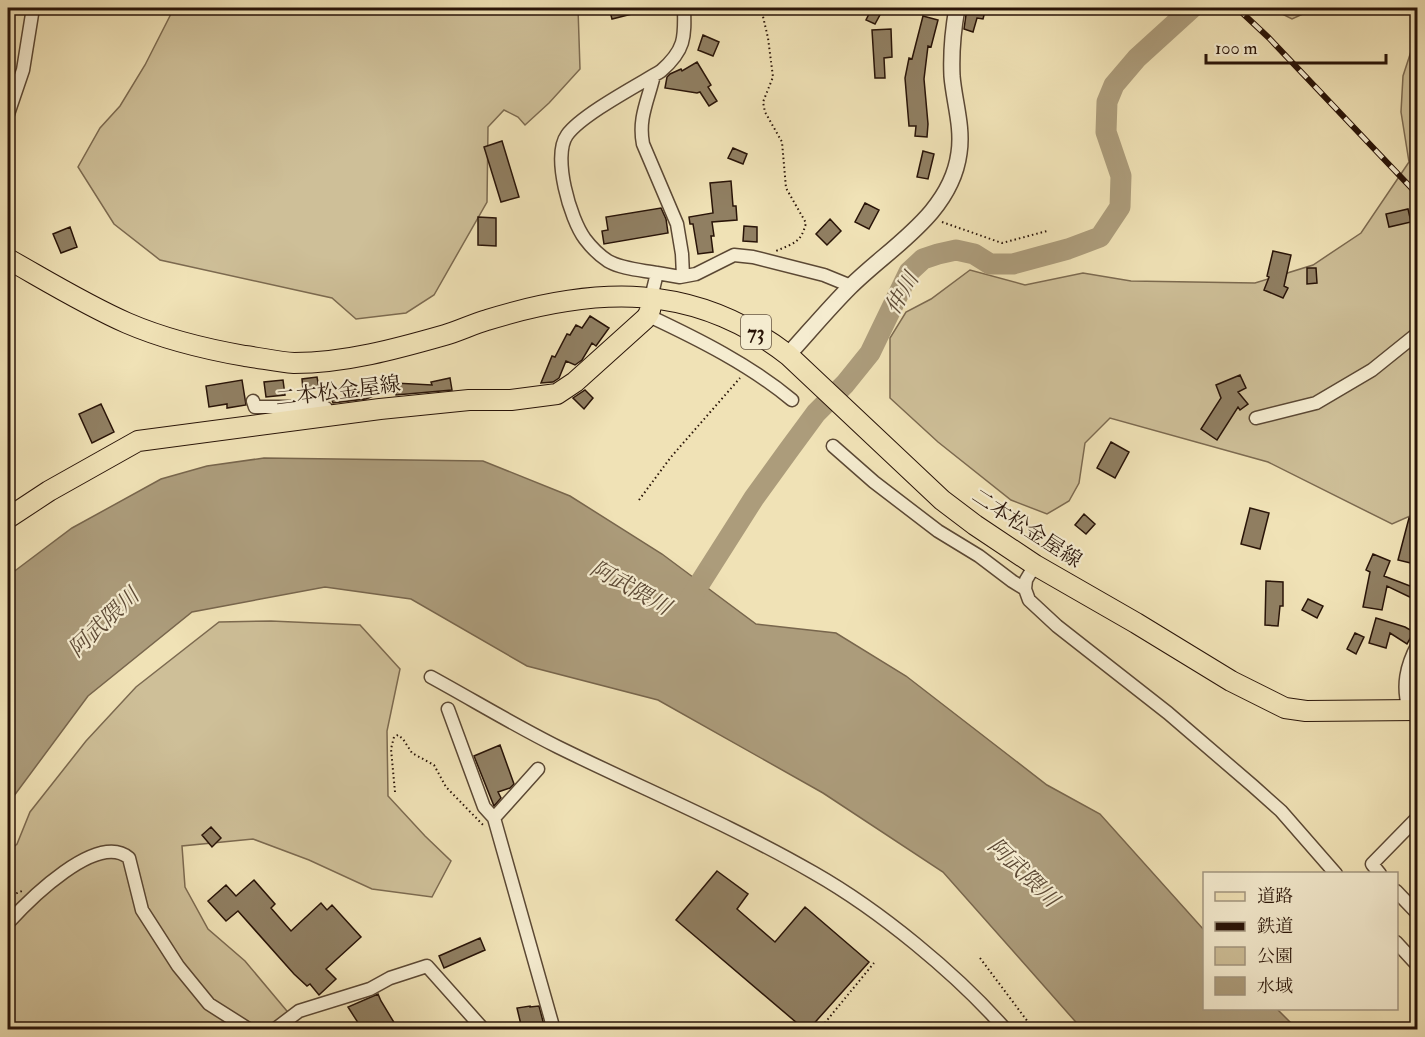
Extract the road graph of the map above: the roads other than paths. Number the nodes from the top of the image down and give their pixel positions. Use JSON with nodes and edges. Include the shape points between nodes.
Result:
{"nodes":[{"id":1,"x":33,"y":8,"type":"edge"},
{"id":2,"x":684,"y":8,"type":"edge"},
{"id":3,"x":957,"y":8,"type":"edge"},
{"id":4,"x":654,"y":75,"type":"junction"},
{"id":5,"x":8,"y":114,"type":"edge"},
{"id":6,"x":9,"y":263,"type":"edge"},
{"id":7,"x":657,"y":273,"type":"junction"},
{"id":8,"x":683,"y":276,"type":"junction"},
{"id":9,"x":851,"y":286,"type":"junction"},
{"id":10,"x":650,"y":307,"type":"junction"},
{"id":11,"x":1418,"y":333,"type":"edge"},
{"id":12,"x":788,"y":355,"type":"junction"},
{"id":13,"x":792,"y":400,"type":"dead end"},
{"id":14,"x":253,"y":401,"type":"dead end"},
{"id":15,"x":329,"y":416,"type":"junction"},
{"id":16,"x":1256,"y":418,"type":"dead end"},
{"id":17,"x":833,"y":446,"type":"dead end"},
{"id":18,"x":8,"y":518,"type":"edge"},
{"id":19,"x":1035,"y":565,"type":"junction"},
{"id":20,"x":1025,"y":589,"type":"junction"},
{"id":21,"x":1418,"y":644,"type":"edge"},
{"id":22,"x":431,"y":677,"type":"dead end"},
{"id":23,"x":448,"y":710,"type":"dead end"},
{"id":24,"x":1413,"y":710,"type":"edge"},
{"id":25,"x":538,"y":769,"type":"dead end"},
{"id":26,"x":1418,"y":817,"type":"edge"},
{"id":27,"x":494,"y":818,"type":"junction"},
{"id":28,"x":1335,"y":872,"type":"edge"},
{"id":29,"x":1379,"y":872,"type":"edge"},
{"id":30,"x":1398,"y":893,"type":"edge"},
{"id":31,"x":1418,"y":914,"type":"edge"},
{"id":32,"x":8,"y":923,"type":"edge"},
{"id":33,"x":1398,"y":944,"type":"edge"},
{"id":34,"x":1418,"y":966,"type":"edge"},
{"id":35,"x":250,"y":1029,"type":"edge"},
{"id":36,"x":274,"y":1029,"type":"edge"},
{"id":37,"x":484,"y":1029,"type":"edge"},
{"id":38,"x":555,"y":1029,"type":"edge"},
{"id":39,"x":1006,"y":1029,"type":"edge"}],
"edges":[{"from":1,"to":5,"type":"street","via":[[23,70]]},
{"from":2,"to":4,"type":"street","via":[[685,36],[681,49]]},
{"from":3,"to":9,"type":"street","via":[[952,75],[960,131],[953,181],[928,216]]},
{"from":4,"to":7,"type":"street","via":[[576,125],[565,138],[562,154],[570,210],[584,238],[610,262]]},
{"from":4,"to":8,"type":"street","via":[[640,131],[677,224]]},
{"from":6,"to":10,"type":"main road","name":"二本松金屋線","number":"73","via":[[148,331],[225,353],[291,363],[349,359],[563,301],[608,296]]},
{"from":7,"to":8,"type":"street"},
{"from":7,"to":10,"type":"street"},
{"from":8,"to":9,"type":"street","via":[[696,274],[734,255]]},
{"from":9,"to":12,"type":"street"},
{"from":10,"to":12,"type":"main road","name":"二本松金屋線","number":"73","via":[[686,304],[744,325]]},
{"from":10,"to":13,"type":"street"},
{"from":10,"to":15,"type":"main road","name":"二本松金屋線","via":[[575,382],[557,394]]},
{"from":11,"to":16,"type":"street","via":[[1372,370],[1316,403]]},
{"from":12,"to":19,"type":"main road","name":"二本松金屋線","number":"73","via":[[942,500]]},
{"from":14,"to":15,"type":"street","via":[[255,407],[317,404],[326,408]]},
{"from":15,"to":18,"type":"main road","name":"二本松金屋線","via":[[138,441]]},
{"from":17,"to":20,"type":"street","via":[[938,531]]},
{"from":19,"to":20,"type":"street"},
{"from":19,"to":24,"type":"main road","name":"二本松金屋線","number":"73","via":[[1231,681],[1285,708],[1324,712]]},
{"from":20,"to":28,"type":"street","via":[[1029,600],[1057,626],[1168,712],[1274,805]]},
{"from":21,"to":24,"type":"street","via":[[1407,669],[1405,697]]},
{"from":22,"to":39,"type":"street","via":[[557,747],[816,874],[903,934]]},
{"from":23,"to":27,"type":"street","via":[[484,807]]},
{"from":25,"to":27,"type":"street"},
{"from":26,"to":29,"type":"street","via":[[1372,864]]},
{"from":27,"to":38,"type":"street"},
{"from":30,"to":31,"type":"street"},
{"from":32,"to":35,"type":"street","via":[[36,892],[74,866],[106,851],[125,854],[142,910],[178,966],[209,1004]]},
{"from":33,"to":34,"type":"street"},
{"from":36,"to":37,"type":"street","via":[[299,1011],[427,966]]}]}
